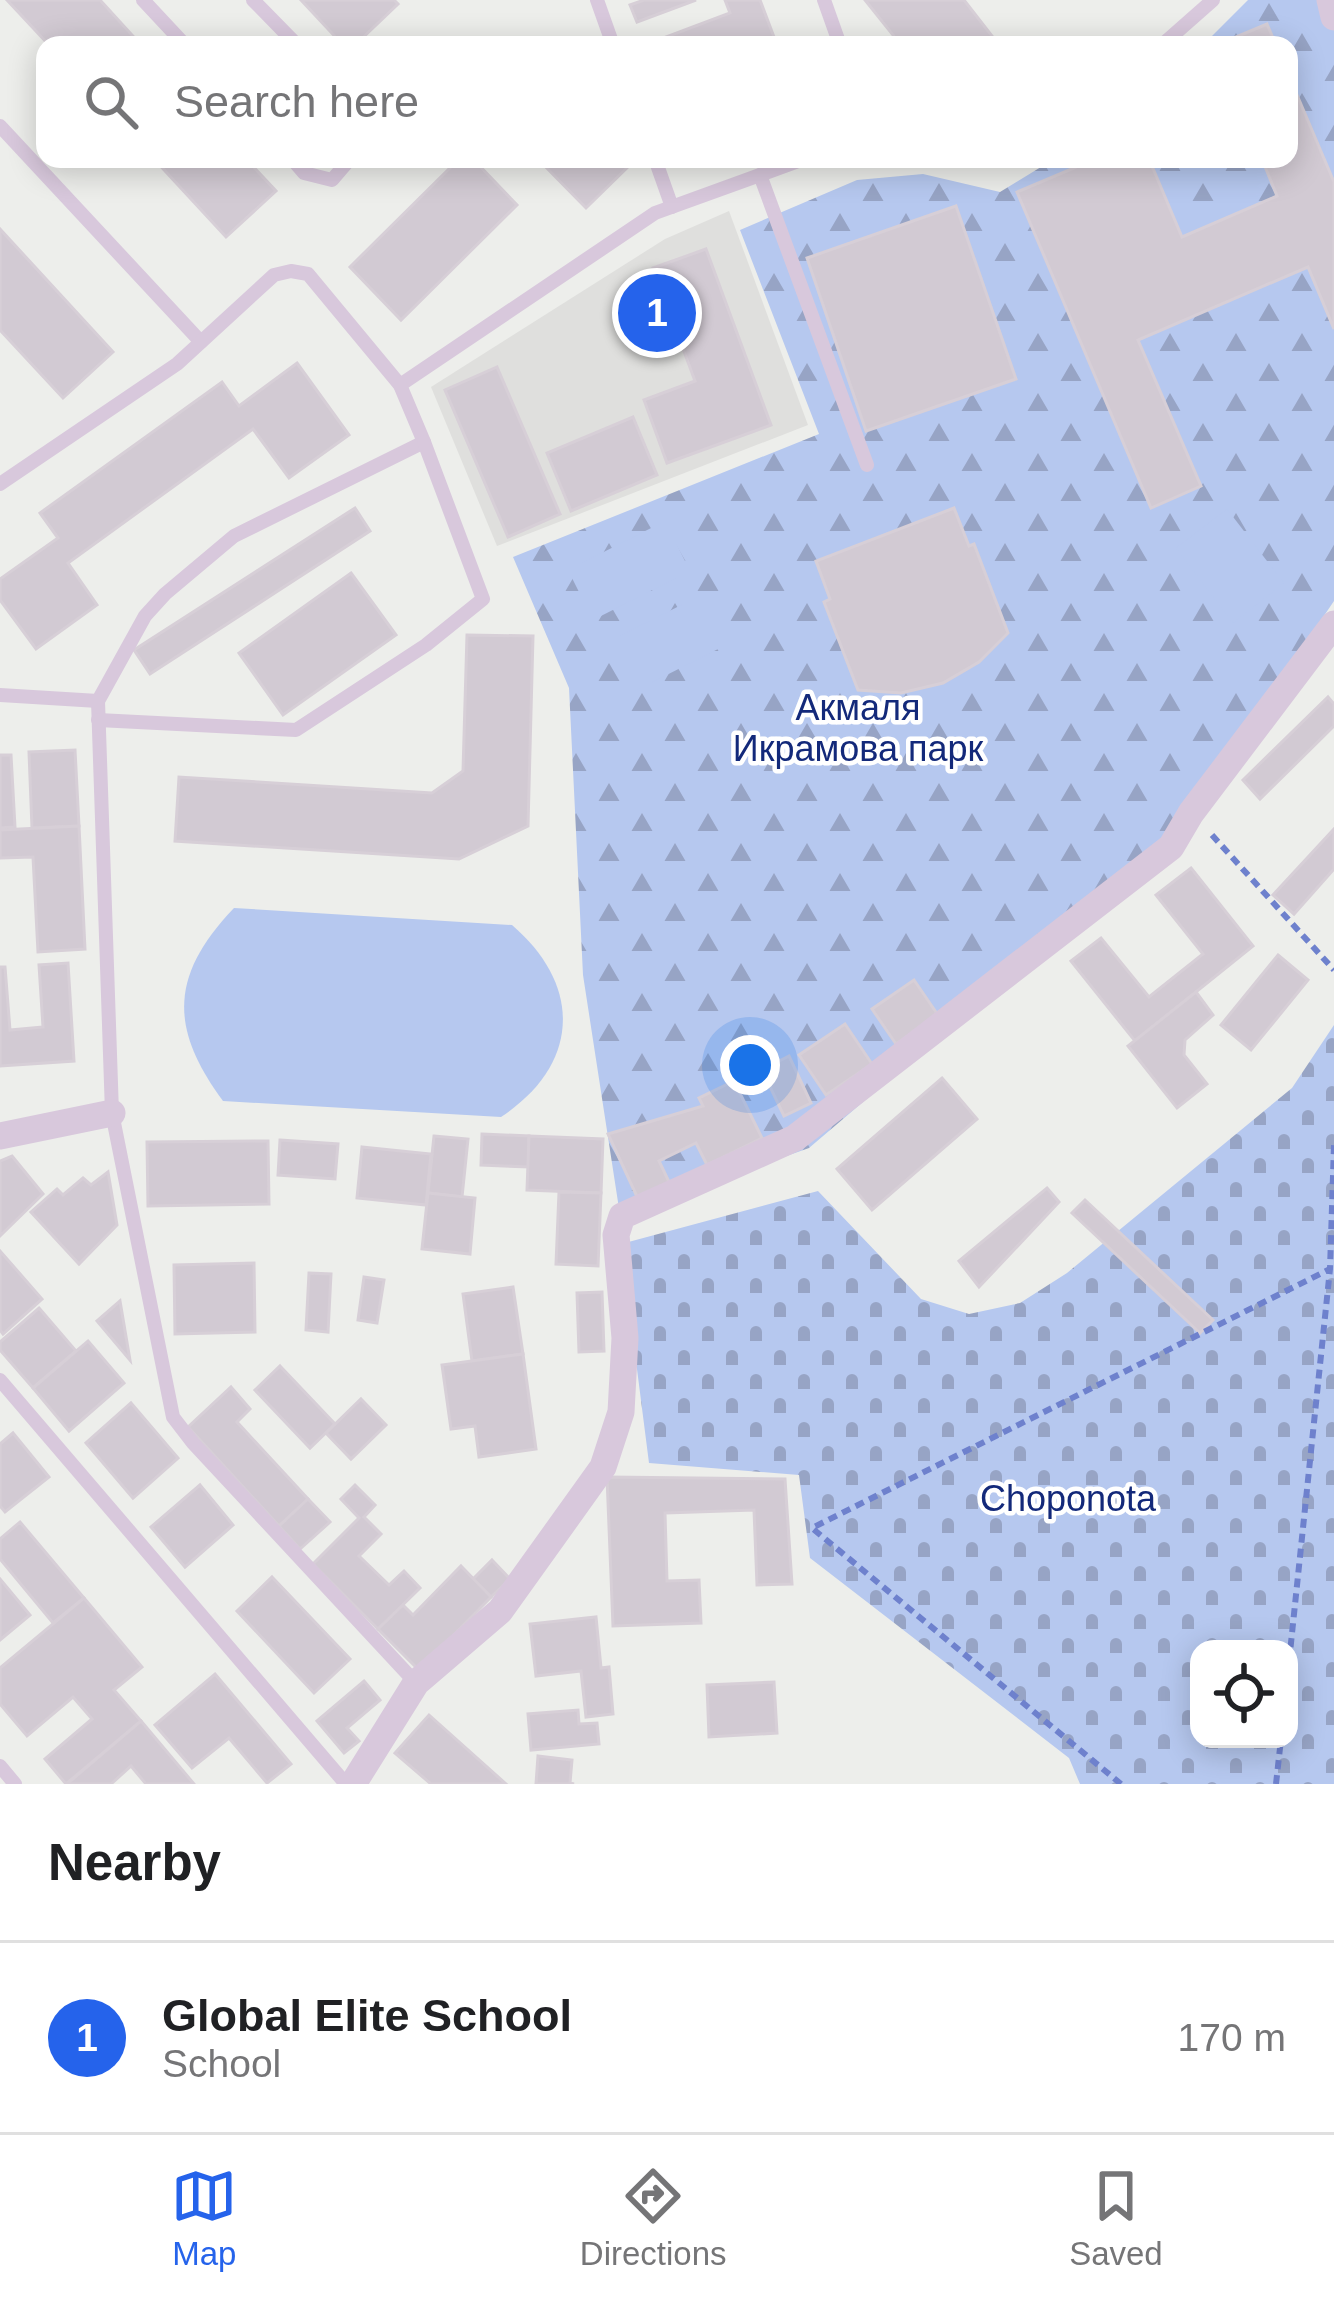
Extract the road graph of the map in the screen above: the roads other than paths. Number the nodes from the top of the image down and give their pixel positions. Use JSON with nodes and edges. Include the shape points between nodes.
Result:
{"nodes":[{"id":1,"x":143,"y":0,"type":"edge"},
{"id":2,"x":253,"y":0,"type":"edge"},
{"id":3,"x":597,"y":0,"type":"edge"},
{"id":4,"x":824,"y":0,"type":"edge"},
{"id":5,"x":1213,"y":0,"type":"edge"},
{"id":6,"x":1330,"y":0,"type":"edge"},
{"id":7,"x":1334,"y":17,"type":"edge"},
{"id":8,"x":177,"y":36,"type":"edge"},
{"id":9,"x":288,"y":36,"type":"edge"},
{"id":10,"x":611,"y":36,"type":"edge"},
{"id":11,"x":837,"y":36,"type":"edge"},
{"id":12,"x":1172,"y":36,"type":"edge"},
{"id":13,"x":0,"y":126,"type":"edge"},
{"id":14,"x":36,"y":165,"type":"edge"},
{"id":15,"x":39,"y":168,"type":"edge"},
{"id":16,"x":300,"y":168,"type":"edge"},
{"id":17,"x":342,"y":168,"type":"edge"},
{"id":18,"x":658,"y":168,"type":"edge"},
{"id":19,"x":779,"y":168,"type":"edge"},
{"id":20,"x":760,"y":175,"type":"junction"},
{"id":21,"x":672,"y":207,"type":"junction"},
{"id":22,"x":201,"y":342,"type":"junction"},
{"id":23,"x":400,"y":385,"type":"junction"},
{"id":24,"x":424,"y":442,"type":"junction"},
{"id":25,"x":867,"y":465,"type":"dead end"},
{"id":26,"x":0,"y":484,"type":"edge"},
{"id":27,"x":1334,"y":624,"type":"edge"},
{"id":28,"x":0,"y":695,"type":"edge"},
{"id":29,"x":98,"y":701,"type":"junction"},
{"id":30,"x":98,"y":719,"type":"junction"},
{"id":31,"x":112,"y":1113,"type":"junction"},
{"id":32,"x":0,"y":1136,"type":"edge"},
{"id":33,"x":0,"y":1380,"type":"edge"},
{"id":34,"x":416,"y":1684,"type":"junction"},
{"id":35,"x":0,"y":1766,"type":"edge"},
{"id":36,"x":15,"y":1784,"type":"edge"},
{"id":37,"x":350,"y":1784,"type":"edge"}],
"edges":[{"from":1,"to":8,"type":"lane"},
{"from":2,"to":9,"type":"lane"},
{"from":3,"to":10,"type":"lane"},
{"from":4,"to":11,"type":"lane"},
{"from":5,"to":12,"type":"lane"},
{"from":6,"to":7,"type":"street"},
{"from":13,"to":14,"type":"lane"},
{"from":15,"to":22,"type":"lane"},
{"from":16,"to":17,"type":"lane","via":[[332,180]]},
{"from":18,"to":21,"type":"lane"},
{"from":19,"to":20,"type":"lane"},
{"from":20,"to":21,"type":"lane"},
{"from":20,"to":25,"type":"lane"},
{"from":21,"to":23,"type":"lane"},
{"from":22,"to":23,"type":"lane","via":[[274,275],[308,274]]},
{"from":22,"to":26,"type":"lane"},
{"from":23,"to":24,"type":"lane"},
{"from":24,"to":29,"type":"lane","via":[[234,536],[145,616]]},
{"from":24,"to":30,"type":"lane","via":[[483,598],[296,730]]},
{"from":27,"to":34,"type":"street","via":[[1171,847],[795,1138],[622,1216],[621,1412],[603,1467],[500,1610]]},
{"from":28,"to":29,"type":"lane"},
{"from":29,"to":30,"type":"lane"},
{"from":30,"to":31,"type":"lane"},
{"from":31,"to":32,"type":"street"},
{"from":31,"to":34,"type":"lane","via":[[173,1417]]},
{"from":33,"to":37,"type":"lane"},
{"from":34,"to":37,"type":"street"},
{"from":35,"to":36,"type":"lane"}]}
